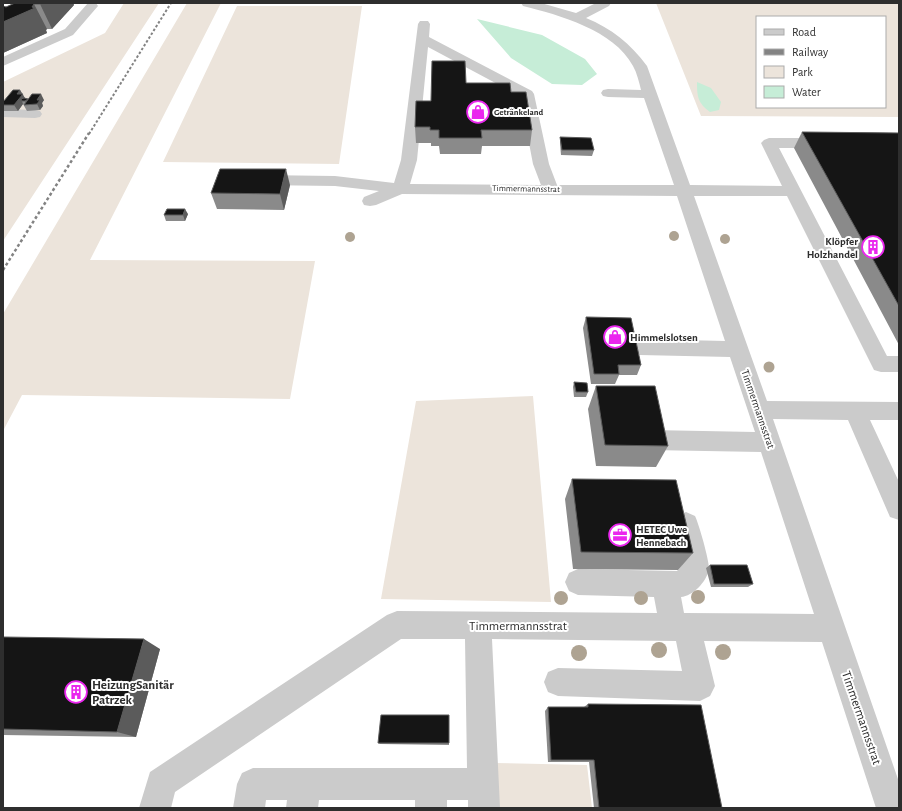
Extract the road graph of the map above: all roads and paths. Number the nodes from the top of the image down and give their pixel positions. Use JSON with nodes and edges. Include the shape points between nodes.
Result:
{"nodes":[{"id":1,"x":527,"y":3,"type":"edge"},
{"id":2,"x":604,"y":3,"type":"edge"},
{"id":3,"x":92,"y":6,"type":"dead end"},
{"id":4,"x":576,"y":18,"type":"junction"},
{"id":5,"x":3,"y":62,"type":"edge"},
{"id":6,"x":608,"y":93,"type":"dead end"},
{"id":7,"x":651,"y":94,"type":"junction"},
{"id":8,"x":3,"y":113,"type":"edge"},
{"id":9,"x":35,"y":114,"type":"dead end"},
{"id":10,"x":838,"y":144,"type":"edge"},
{"id":11,"x":243,"y":180,"type":"edge"},
{"id":12,"x":400,"y":189,"type":"junction"},
{"id":13,"x":551,"y":190,"type":"junction"},
{"id":14,"x":684,"y":191,"type":"junction"},
{"id":15,"x":793,"y":191,"type":"junction"},
{"id":16,"x":370,"y":201,"type":"dead end"},
{"id":17,"x":640,"y":347,"type":"dead end"},
{"id":18,"x":738,"y":349,"type":"junction"},
{"id":19,"x":899,"y":364,"type":"edge"},
{"id":20,"x":759,"y":410,"type":"junction"},
{"id":21,"x":855,"y":410,"type":"junction"},
{"id":22,"x":899,"y":411,"type":"edge"},
{"id":23,"x":650,"y":440,"type":"edge"},
{"id":24,"x":770,"y":442,"type":"junction"},
{"id":25,"x":899,"y":509,"type":"edge"},
{"id":26,"x":685,"y":519,"type":"edge"},
{"id":27,"x":578,"y":582,"type":"dead end"},
{"id":28,"x":665,"y":584,"type":"junction"},
{"id":29,"x":478,"y":625,"type":"junction"},
{"id":30,"x":680,"y":627,"type":"junction"},
{"id":31,"x":831,"y":628,"type":"junction"},
{"id":32,"x":558,"y":682,"type":"dead end"},
{"id":33,"x":304,"y":796,"type":"edge"},
{"id":34,"x":431,"y":796,"type":"edge"},
{"id":35,"x":483,"y":796,"type":"edge"},
{"id":36,"x":155,"y":808,"type":"edge"},
{"id":37,"x":249,"y":808,"type":"edge"},
{"id":38,"x":892,"y":808,"type":"edge"}],
"edges":[{"from":1,"to":4,"type":"street","name":"Timmermannsstrat"},
{"from":2,"to":4,"type":"street"},
{"from":3,"to":5,"type":"street","via":[[69,32]]},
{"from":4,"to":7,"type":"street","name":"Timmermannsstrat","via":[[601,30],[625,47],[640,66]]},
{"from":6,"to":7,"type":"street"},
{"from":7,"to":14,"type":"street","name":"Timmermannsstrat"},
{"from":8,"to":9,"type":"street"},
{"from":10,"to":15,"type":"street","via":[[769,143]]},
{"from":11,"to":12,"type":"street","via":[[335,181]]},
{"from":12,"to":13,"type":"street","name":"Timmermannsstrat"},
{"from":12,"to":13,"type":"street","via":[[409,160],[424,32],[527,94],[541,164]]},
{"from":12,"to":16,"type":"street","name":"Timmermannsstrat"},
{"from":13,"to":14,"type":"street","name":"Timmermannsstrat"},
{"from":14,"to":15,"type":"street"},
{"from":14,"to":18,"type":"street","name":"Timmermannsstrat"},
{"from":15,"to":19,"type":"street","via":[[881,364]]},
{"from":17,"to":18,"type":"street"},
{"from":18,"to":20,"type":"street","name":"Timmermannsstrat"},
{"from":20,"to":21,"type":"street"},
{"from":20,"to":24,"type":"street","name":"Timmermannsstrat"},
{"from":21,"to":22,"type":"street"},
{"from":21,"to":25,"type":"street"},
{"from":23,"to":24,"type":"street"},
{"from":24,"to":31,"type":"street","name":"Timmermannsstrat"},
{"from":26,"to":28,"type":"street","via":[[696,569],[683,584]]},
{"from":27,"to":28,"type":"street"},
{"from":28,"to":30,"type":"street"},
{"from":29,"to":30,"type":"street","name":"Timmermannsstrat"},
{"from":29,"to":35,"type":"street"},
{"from":29,"to":36,"type":"street","name":"Timmermannsstrat","via":[[397,625],[161,783]]},
{"from":30,"to":31,"type":"street","name":"Timmermannsstrat"},
{"from":30,"to":32,"type":"street","via":[[700,686]]},
{"from":31,"to":38,"type":"street","name":"Timmermannsstrat"},
{"from":33,"to":34,"type":"street"},
{"from":33,"to":37,"type":"street","via":[[253,784]]},
{"from":34,"to":35,"type":"street"}]}
